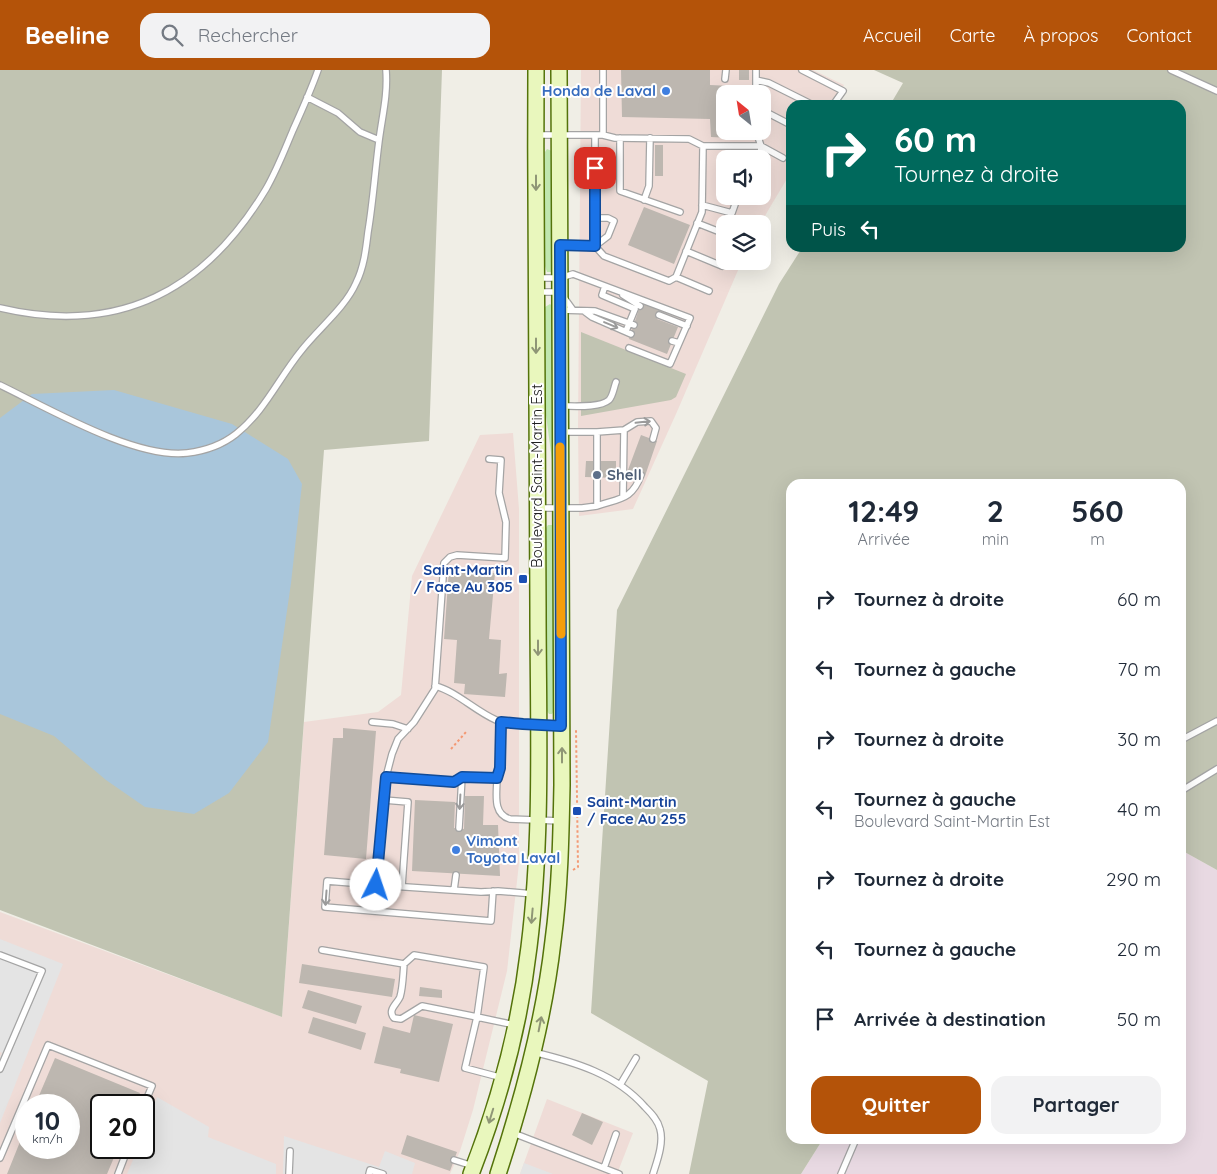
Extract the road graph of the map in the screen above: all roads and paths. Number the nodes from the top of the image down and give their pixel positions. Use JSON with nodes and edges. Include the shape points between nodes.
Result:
{"nodes":[{"id":1,"x":318,"y":70,"type":"edge"},
{"id":2,"x":386,"y":70,"type":"edge"},
{"id":3,"x":536,"y":70,"type":"edge"},
{"id":4,"x":560,"y":70,"type":"edge"},
{"id":5,"x":603,"y":70,"type":"edge"},
{"id":6,"x":726,"y":70,"type":"edge"},
{"id":7,"x":756,"y":70,"type":"edge"},
{"id":8,"x":802,"y":70,"type":"edge"},
{"id":9,"x":1171,"y":70,"type":"edge"},
{"id":10,"x":726,"y":80,"type":"dead end"},
{"id":11,"x":756,"y":80,"type":"junction"},
{"id":12,"x":756,"y":85,"type":"edge"},
{"id":13,"x":1217,"y":91,"type":"edge"},
{"id":14,"x":307,"y":97,"type":"junction"},
{"id":15,"x":803,"y":100,"type":"edge"},
{"id":16,"x":837,"y":100,"type":"edge"},
{"id":17,"x":771,"y":115,"type":"edge"},
{"id":18,"x":786,"y":122,"type":"edge"},
{"id":19,"x":536,"y":135,"type":"junction"},
{"id":20,"x":559,"y":135,"type":"junction"},
{"id":21,"x":595,"y":135,"type":"junction"},
{"id":22,"x":603,"y":135,"type":"junction"},
{"id":23,"x":620,"y":138,"type":"junction"},
{"id":24,"x":650,"y":138,"type":"junction"},
{"id":25,"x":379,"y":140,"type":"junction"},
{"id":26,"x":758,"y":140,"type":"edge"},
{"id":27,"x":703,"y":146,"type":"junction"},
{"id":28,"x":760,"y":146,"type":"junction"},
{"id":29,"x":760,"y":150,"type":"edge"},
{"id":30,"x":783,"y":158,"type":"dead end"},
{"id":31,"x":644,"y":200,"type":"junction"},
{"id":32,"x":702,"y":205,"type":"junction"},
{"id":33,"x":735,"y":205,"type":"edge"},
{"id":34,"x":680,"y":212,"type":"dead end"},
{"id":35,"x":595,"y":218,"type":"junction"},
{"id":36,"x":697,"y":223,"type":"junction"},
{"id":37,"x":716,"y":230,"type":"edge"},
{"id":38,"x":560,"y":245,"type":"junction"},
{"id":39,"x":595,"y":246,"type":"junction"},
{"id":40,"x":686,"y":251,"type":"junction"},
{"id":41,"x":716,"y":264,"type":"edge"},
{"id":42,"x":676,"y":277,"type":"junction"},
{"id":43,"x":536,"y":285,"type":"junction"},
{"id":44,"x":560,"y":285,"type":"junction"},
{"id":45,"x":606,"y":286,"type":"junction"},
{"id":46,"x":615,"y":290,"type":"junction"},
{"id":47,"x":709,"y":292,"type":"dead end"},
{"id":48,"x":640,"y":306,"type":"dead end"},
{"id":49,"x":0,"y":308,"type":"edge"},
{"id":50,"x":567,"y":310,"type":"junction"},
{"id":51,"x":584,"y":311,"type":"junction"},
{"id":52,"x":659,"y":315,"type":"dead end"},
{"id":53,"x":632,"y":324,"type":"junction"},
{"id":54,"x":687,"y":326,"type":"junction"},
{"id":55,"x":672,"y":341,"type":"dead end"},
{"id":56,"x":680,"y":343,"type":"junction"},
{"id":57,"x":629,"y":348,"type":"dead end"},
{"id":58,"x":669,"y":350,"type":"dead end"},
{"id":59,"x":675,"y":353,"type":"junction"},
{"id":60,"x":616,"y":382,"type":"dead end"},
{"id":61,"x":0,"y":385,"type":"edge"},
{"id":62,"x":560,"y":406,"type":"junction"},
{"id":63,"x":624,"y":430,"type":"junction"},
{"id":64,"x":560,"y":432,"type":"junction"},
{"id":65,"x":597,"y":432,"type":"junction"},
{"id":66,"x":653,"y":439,"type":"dead end"},
{"id":67,"x":489,"y":459,"type":"dead end"},
{"id":68,"x":641,"y":475,"type":"dead end"},
{"id":69,"x":623,"y":497,"type":"junction"},
{"id":70,"x":597,"y":506,"type":"junction"},
{"id":71,"x":538,"y":508,"type":"junction"},
{"id":72,"x":560,"y":508,"type":"junction"},
{"id":73,"x":435,"y":686,"type":"junction"},
{"id":74,"x":1217,"y":721,"type":"edge"},
{"id":75,"x":372,"y":722,"type":"dead end"},
{"id":76,"x":501,"y":722,"type":"junction"},
{"id":77,"x":538,"y":725,"type":"junction"},
{"id":78,"x":561,"y":726,"type":"junction"},
{"id":79,"x":408,"y":729,"type":"junction"},
{"id":80,"x":466,"y":732,"type":"dead end"},
{"id":81,"x":1186,"y":737,"type":"edge"},
{"id":82,"x":451,"y":749,"type":"dead end"},
{"id":83,"x":1217,"y":769,"type":"edge"},
{"id":84,"x":386,"y":777,"type":"junction"},
{"id":85,"x":462,"y":777,"type":"junction"},
{"id":86,"x":497,"y":778,"type":"junction"},
{"id":87,"x":1186,"y":788,"type":"edge"},
{"id":88,"x":384,"y":800,"type":"junction"},
{"id":89,"x":538,"y":820,"type":"junction"},
{"id":90,"x":561,"y":821,"type":"junction"},
{"id":91,"x":459,"y":828,"type":"dead end"},
{"id":92,"x":456,"y":875,"type":"dead end"},
{"id":93,"x":376,"y":885,"type":"junction"},
{"id":94,"x":402,"y":886,"type":"junction"},
{"id":95,"x":454,"y":890,"type":"junction"},
{"id":96,"x":493,"y":891,"type":"junction"},
{"id":97,"x":534,"y":894,"type":"junction"},
{"id":98,"x":322,"y":950,"type":"dead end"},
{"id":99,"x":0,"y":955,"type":"edge"},
{"id":100,"x":404,"y":964,"type":"junction"},
{"id":101,"x":477,"y":1017,"type":"junction"},
{"id":102,"x":515,"y":1025,"type":"junction"},
{"id":103,"x":533,"y":1052,"type":"junction"},
{"id":104,"x":636,"y":1058,"type":"dead end"},
{"id":105,"x":0,"y":1069,"type":"edge"},
{"id":106,"x":502,"y":1078,"type":"junction"},
{"id":107,"x":620,"y":1085,"type":"junction"},
{"id":108,"x":149,"y":1094,"type":"edge"},
{"id":109,"x":511,"y":1132,"type":"junction"},
{"id":110,"x":616,"y":1134,"type":"dead end"},
{"id":111,"x":854,"y":1144,"type":"edge"},
{"id":112,"x":290,"y":1151,"type":"dead end"},
{"id":113,"x":0,"y":1158,"type":"edge"},
{"id":114,"x":124,"y":1159,"type":"edge"},
{"id":115,"x":454,"y":1160,"type":"dead end"},
{"id":116,"x":604,"y":1168,"type":"junction"},
{"id":117,"x":472,"y":1170,"type":"edge"},
{"id":118,"x":120,"y":1173,"type":"edge"},
{"id":119,"x":289,"y":1174,"type":"edge"},
{"id":120,"x":369,"y":1174,"type":"edge"},
{"id":121,"x":383,"y":1174,"type":"edge"},
{"id":122,"x":498,"y":1174,"type":"edge"},
{"id":123,"x":620,"y":1174,"type":"edge"},
{"id":124,"x":653,"y":1174,"type":"edge"},
{"id":125,"x":841,"y":1174,"type":"edge"}],
"edges":[{"from":1,"to":14,"type":"lane"},
{"from":2,"to":25,"type":"lane","via":[[386,104]]},
{"from":3,"to":19,"type":"main road","name":"Boulevard Saint-Martin Est"},
{"from":4,"to":20,"type":"main road","name":"Boulevard Saint-Martin Est"},
{"from":5,"to":22,"type":"lane"},
{"from":6,"to":10,"type":"lane"},
{"from":7,"to":11,"type":"lane"},
{"from":8,"to":16,"type":"lane","via":[[843,91]]},
{"from":9,"to":13,"type":"lane"},
{"from":11,"to":12,"type":"lane"},
{"from":11,"to":15,"type":"lane"},
{"from":14,"to":25,"type":"lane","via":[[338,113],[360,132]]},
{"from":14,"to":49,"type":"lane","via":[[267,187],[253,208],[212,258],[182,283],[135,306],[99,314],[57,316]]},
{"from":17,"to":18,"type":"lane"},
{"from":19,"to":20,"type":"lane"},
{"from":19,"to":43,"type":"main road","name":"Boulevard Saint-Martin Est","one_way":true},
{"from":20,"to":21,"type":"lane"},
{"from":20,"to":38,"type":"main road","name":"Boulevard Saint-Martin Est"},
{"from":21,"to":22,"type":"lane"},
{"from":21,"to":35,"type":"lane"},
{"from":22,"to":23,"type":"lane"},
{"from":23,"to":24,"type":"lane"},
{"from":23,"to":31,"type":"lane","via":[[620,192]]},
{"from":24,"to":27,"type":"lane","via":[[689,139]]},
{"from":24,"to":31,"type":"lane","via":[[649,186]]},
{"from":25,"to":61,"type":"lane","via":[[366,246],[356,285],[301,351],[248,423],[235,435],[220,444],[185,453],[146,449],[96,431]]},
{"from":26,"to":28,"type":"lane"},
{"from":27,"to":28,"type":"lane"},
{"from":27,"to":32,"type":"lane"},
{"from":28,"to":29,"type":"lane"},
{"from":28,"to":30,"type":"lane"},
{"from":31,"to":34,"type":"lane"},
{"from":32,"to":33,"type":"lane","via":[[732,213]]},
{"from":32,"to":36,"type":"lane"},
{"from":35,"to":39,"type":"lane"},
{"from":35,"to":39,"type":"lane","via":[[614,221],[608,236]]},
{"from":36,"to":37,"type":"lane"},
{"from":36,"to":40,"type":"lane"},
{"from":38,"to":39,"type":"lane"},
{"from":38,"to":44,"type":"main road","name":"Boulevard Saint-Martin Est"},
{"from":39,"to":42,"type":"lane","via":[[612,260],[668,281]]},
{"from":40,"to":41,"type":"lane"},
{"from":40,"to":42,"type":"lane"},
{"from":42,"to":47,"type":"lane"},
{"from":43,"to":44,"type":"lane"},
{"from":43,"to":44,"type":"lane"},
{"from":43,"to":71,"type":"main road","name":"Boulevard Saint-Martin Est","one_way":true},
{"from":44,"to":45,"type":"lane","via":[[573,274]]},
{"from":44,"to":50,"type":"main road","name":"Boulevard Saint-Martin Est"},
{"from":45,"to":46,"type":"lane"},
{"from":45,"to":53,"type":"lane","via":[[602,295],[635,309]]},
{"from":46,"to":48,"type":"lane"},
{"from":46,"to":54,"type":"lane","via":[[690,318]]},
{"from":50,"to":51,"type":"lane"},
{"from":50,"to":62,"type":"main road","name":"Boulevard Saint-Martin Est"},
{"from":51,"to":53,"type":"lane","via":[[595,311]]},
{"from":51,"to":53,"type":"lane","one_way":true,"via":[[628,332]]},
{"from":52,"to":54,"type":"lane"},
{"from":54,"to":56,"type":"lane"},
{"from":55,"to":56,"type":"lane"},
{"from":56,"to":59,"type":"lane"},
{"from":57,"to":59,"type":"lane","via":[[670,364]]},
{"from":58,"to":59,"type":"lane"},
{"from":60,"to":62,"type":"lane","via":[[611,397],[604,403]]},
{"from":62,"to":64,"type":"main road","name":"Boulevard Saint-Martin Est"},
{"from":63,"to":65,"type":"lane"},
{"from":63,"to":66,"type":"lane","one_way":true,"via":[[637,422],[651,421],[656,428]]},
{"from":63,"to":69,"type":"lane"},
{"from":64,"to":65,"type":"lane"},
{"from":64,"to":72,"type":"main road","name":"Boulevard Saint-Martin Est"},
{"from":65,"to":70,"type":"lane"},
{"from":67,"to":73,"type":"lane","via":[[501,460],[499,493],[506,522],[505,558],[457,555],[444,563]]},
{"from":68,"to":69,"type":"lane","via":[[630,494]]},
{"from":69,"to":70,"type":"lane"},
{"from":70,"to":72,"type":"lane"},
{"from":71,"to":72,"type":"lane"},
{"from":71,"to":77,"type":"main road","name":"Boulevard Saint-Martin Est","one_way":true},
{"from":72,"to":78,"type":"main road","name":"Boulevard Saint-Martin Est"},
{"from":73,"to":76,"type":"lane"},
{"from":73,"to":79,"type":"lane"},
{"from":74,"to":81,"type":"lane"},
{"from":75,"to":79,"type":"lane"},
{"from":76,"to":77,"type":"lane"},
{"from":76,"to":86,"type":"lane"},
{"from":77,"to":78,"type":"lane"},
{"from":77,"to":89,"type":"main road","name":"Boulevard Saint-Martin Est"},
{"from":90,"to":78,"type":"main road","name":"Boulevard Saint-Martin Est","one_way":true},
{"from":79,"to":84,"type":"lane","via":[[395,744]]},
{"from":80,"to":82,"type":"path"},
{"from":83,"to":87,"type":"lane"},
{"from":84,"to":85,"type":"lane","via":[[454,782]]},
{"from":84,"to":88,"type":"lane"},
{"from":85,"to":86,"type":"lane"},
{"from":85,"to":91,"type":"lane","one_way":true},
{"from":86,"to":89,"type":"lane","via":[[500,813],[510,819]]},
{"from":88,"to":93,"type":"lane"},
{"from":88,"to":94,"type":"lane","via":[[408,802]]},
{"from":89,"to":90,"type":"lane"},
{"from":89,"to":97,"type":"main road","name":"Boulevard Saint-Martin Est"},
{"from":103,"to":90,"type":"main road","name":"Boulevard Saint-Martin Est","one_way":true,"via":[[553,941]]},
{"from":92,"to":95,"type":"lane"},
{"from":93,"to":94,"type":"lane"},
{"from":93,"to":96,"type":"lane","one_way":true,"via":[[327,881],[325,907],[491,921]]},
{"from":94,"to":95,"type":"lane"},
{"from":95,"to":96,"type":"lane"},
{"from":96,"to":97,"type":"lane"},
{"from":97,"to":102,"type":"main road","name":"Boulevard Saint-Martin Est","one_way":true,"via":[[529,949]]},
{"from":98,"to":100,"type":"lane"},
{"from":99,"to":105,"type":"lane","via":[[42,971]]},
{"from":100,"to":101,"type":"lane","via":[[414,955],[484,966]]},
{"from":100,"to":101,"type":"lane","via":[[401,994],[391,1011],[394,1018],[401,1019],[422,1006]]},
{"from":101,"to":102,"type":"lane"},
{"from":101,"to":106,"type":"lane","via":[[465,1068]]},
{"from":102,"to":106,"type":"main road","name":"Boulevard Saint-Martin Est"},
{"from":103,"to":107,"type":"lane","via":[[588,1068]]},
{"from":103,"to":109,"type":"main road","name":"Boulevard Saint-Martin Est"},
{"from":104,"to":107,"type":"lane"},
{"from":106,"to":117,"type":"main road","name":"Boulevard Saint-Martin Est","one_way":true},
{"from":107,"to":124,"type":"lane","via":[[638,1099],[661,1132]]},
{"from":108,"to":113,"type":"lane","via":[[152,1086],[48,1045]]},
{"from":109,"to":116,"type":"lane"},
{"from":109,"to":122,"type":"main road","name":"Boulevard Saint-Martin Est"},
{"from":110,"to":116,"type":"lane"},
{"from":111,"to":125,"type":"lane"},
{"from":112,"to":119,"type":"lane"},
{"from":114,"to":118,"type":"lane"},
{"from":115,"to":117,"type":"lane"},
{"from":116,"to":123,"type":"lane"},
{"from":120,"to":121,"type":"lane","via":[[370,1170]]}]}
